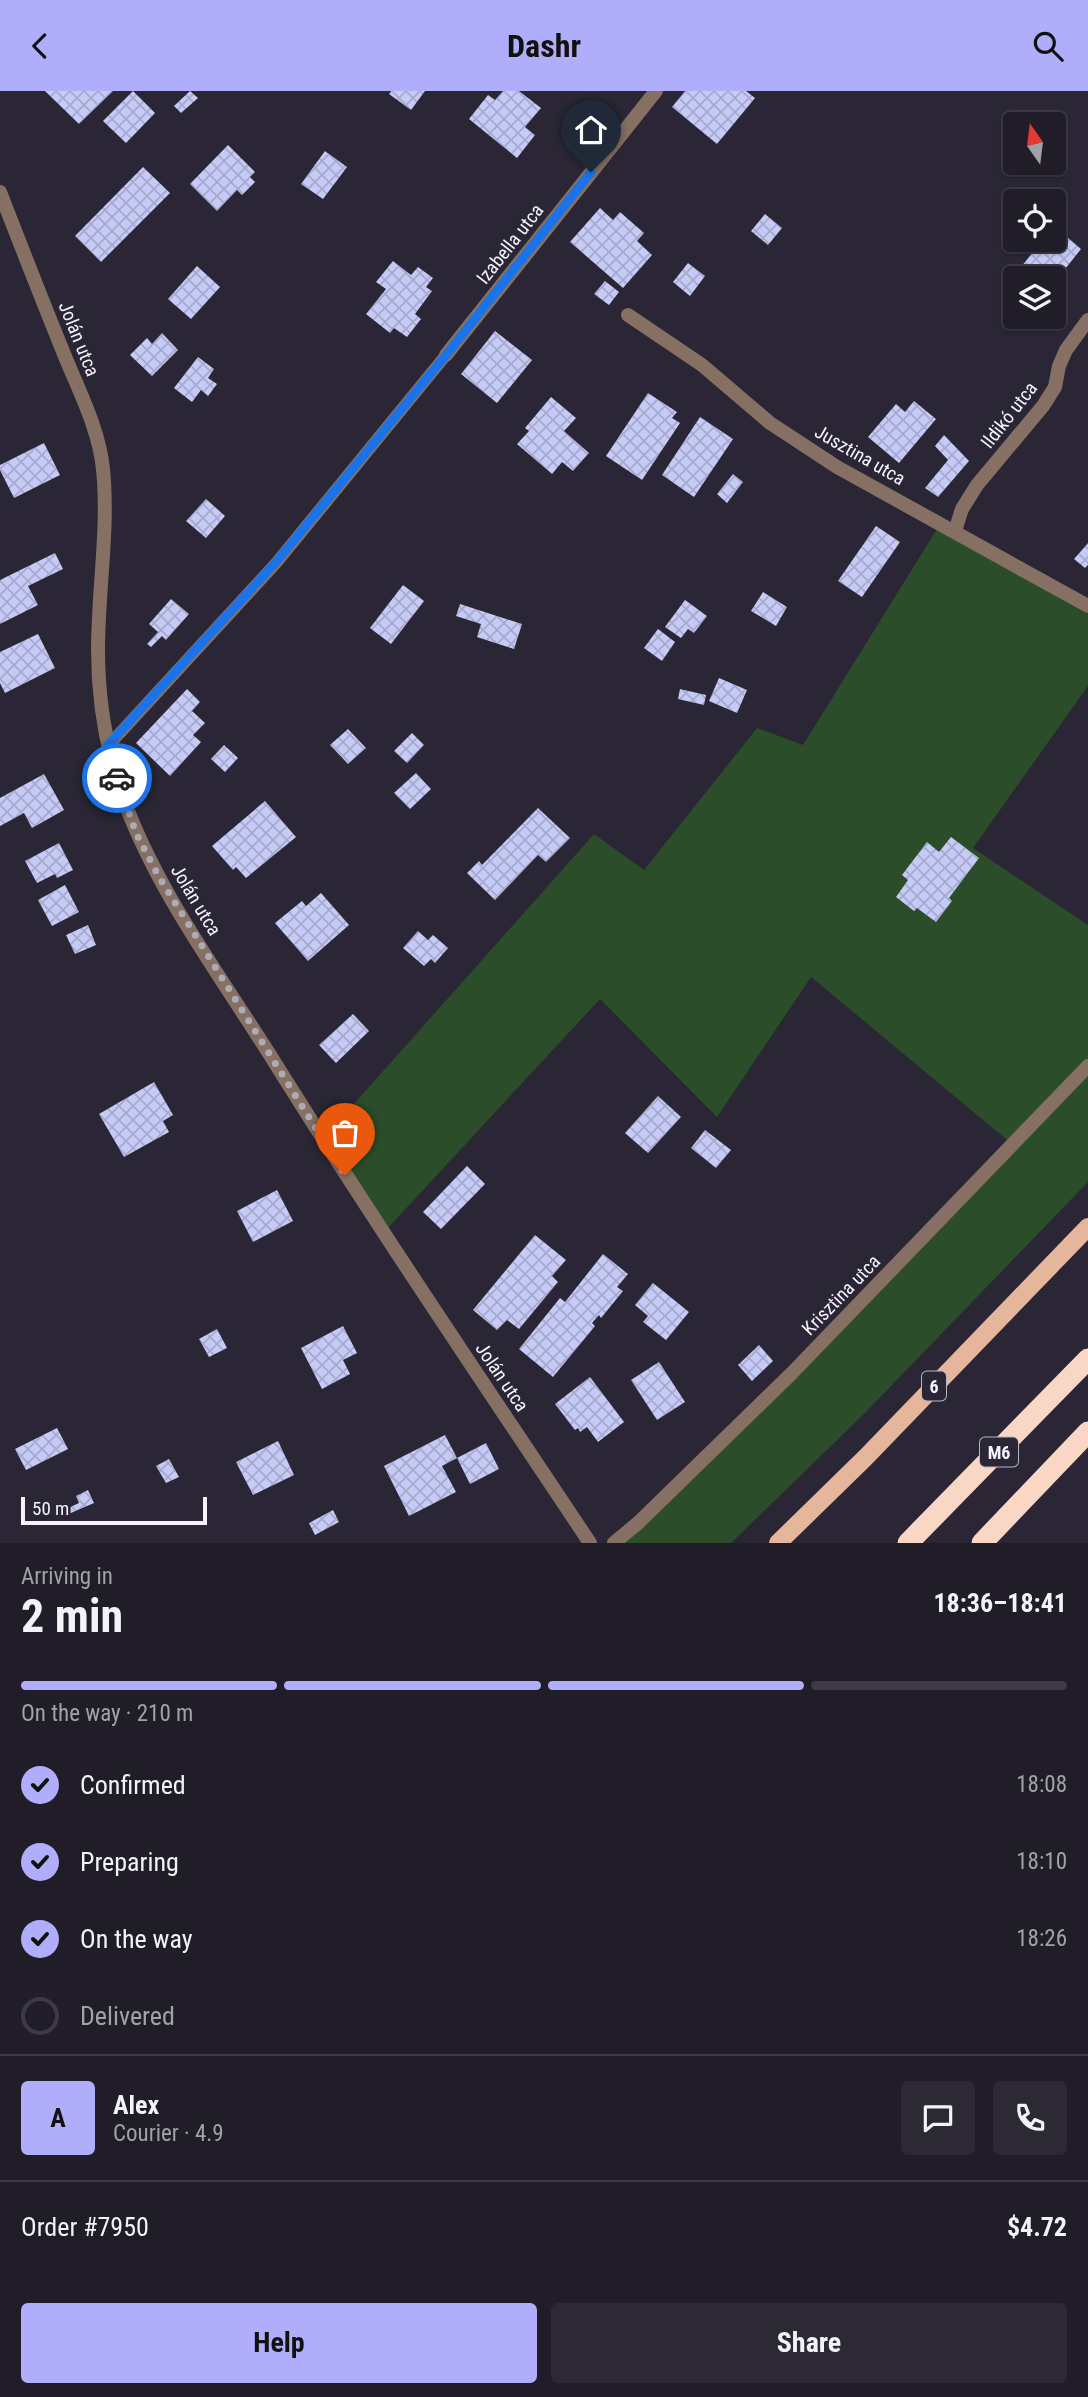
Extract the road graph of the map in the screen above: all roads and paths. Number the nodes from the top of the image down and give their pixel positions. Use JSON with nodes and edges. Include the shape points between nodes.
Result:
{"nodes":[{"id":1,"x":656,"y":91,"type":"edge"},
{"id":2,"x":0,"y":192,"type":"edge"},
{"id":3,"x":628,"y":315,"type":"dead end"},
{"id":4,"x":1088,"y":320,"type":"edge"},
{"id":5,"x":446,"y":355,"type":"joint"},
{"id":6,"x":955,"y":531,"type":"junction"},
{"id":7,"x":1088,"y":606,"type":"edge"},
{"id":8,"x":108,"y":745,"type":"junction"},
{"id":9,"x":1088,"y":1066,"type":"edge"},
{"id":10,"x":1088,"y":1227,"type":"edge"},
{"id":11,"x":1088,"y":1359,"type":"edge"},
{"id":12,"x":1088,"y":1432,"type":"edge"},
{"id":13,"x":590,"y":1543,"type":"edge"},
{"id":14,"x":614,"y":1543,"type":"edge"},
{"id":15,"x":778,"y":1543,"type":"edge"},
{"id":16,"x":908,"y":1543,"type":"edge"},
{"id":17,"x":982,"y":1543,"type":"edge"}],
"edges":[{"from":1,"to":5,"type":"street","name":"Izabella utca"},
{"from":2,"to":8,"type":"street","name":"Jolán utca","via":[[91,421],[102,464],[105,499],[98,653]]},
{"from":3,"to":6,"type":"street","name":"Jusztina utca","via":[[702,366],[770,423],[837,467]]},
{"from":4,"to":6,"type":"street","name":"Ildikó utca","via":[[1066,350],[1055,387],[977,485]]},
{"from":5,"to":8,"type":"lane","via":[[276,562]]},
{"from":6,"to":7,"type":"street","name":"Jusztina utca"},
{"from":8,"to":13,"type":"street","name":"Jolán utca","via":[[136,833],[166,888],[372,1219]]},
{"from":9,"to":14,"type":"street","name":"Krisztina utca","via":[[792,1373]]},
{"from":10,"to":15,"type":"main road","number":"6"},
{"from":11,"to":16,"type":"highway","number":"M6"},
{"from":12,"to":17,"type":"highway","number":"M6"}]}
